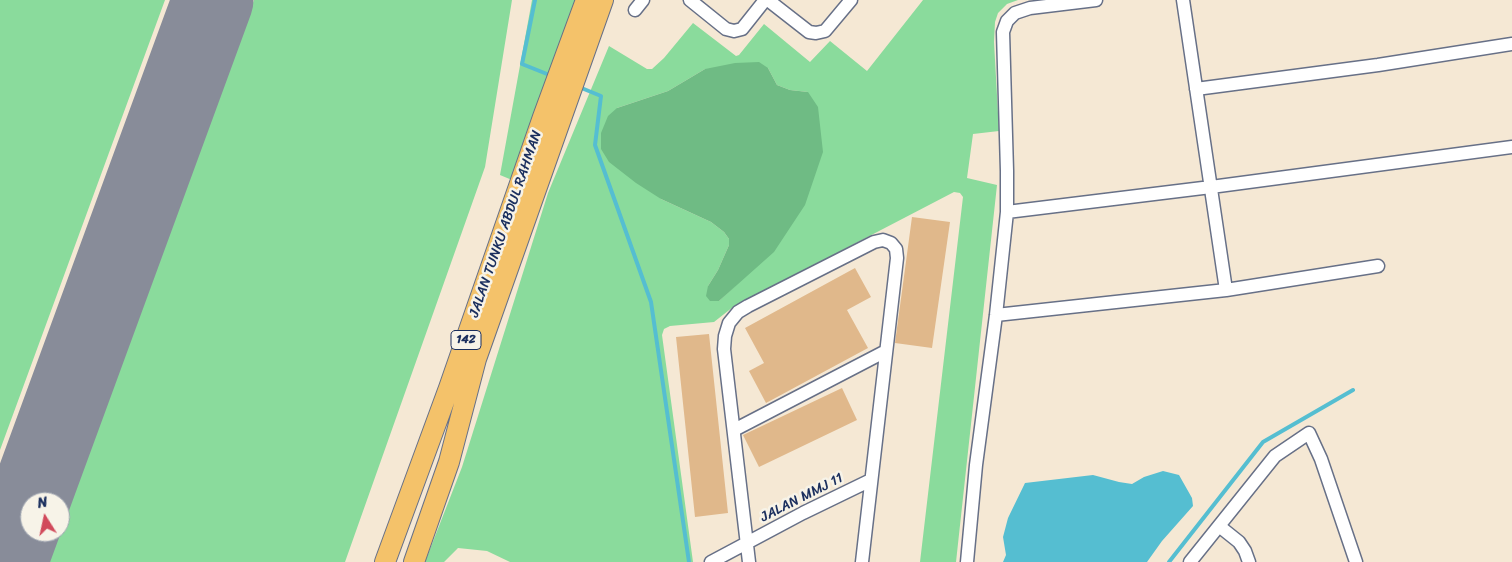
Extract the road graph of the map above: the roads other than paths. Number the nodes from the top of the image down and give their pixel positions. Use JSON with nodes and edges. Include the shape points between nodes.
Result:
{"nodes":[{"id":1,"x":586,"y":0,"type":"edge"},
{"id":2,"x":604,"y":0,"type":"edge"},
{"id":3,"x":690,"y":0,"type":"edge"},
{"id":4,"x":766,"y":0,"type":"edge"},
{"id":5,"x":851,"y":0,"type":"edge"},
{"id":6,"x":1096,"y":0,"type":"edge"},
{"id":7,"x":1183,"y":0,"type":"edge"},
{"id":8,"x":1512,"y":44,"type":"edge"},
{"id":9,"x":571,"y":67,"type":"junction"},
{"id":10,"x":1196,"y":89,"type":"junction"},
{"id":11,"x":551,"y":121,"type":"junction"},
{"id":12,"x":1512,"y":147,"type":"edge"},
{"id":13,"x":1211,"y":188,"type":"junction"},
{"id":14,"x":1007,"y":212,"type":"junction"},
{"id":15,"x":1378,"y":266,"type":"dead end"},
{"id":16,"x":1226,"y":290,"type":"junction"},
{"id":17,"x":996,"y":315,"type":"junction"},
{"id":18,"x":886,"y":351,"type":"junction"},
{"id":19,"x":734,"y":430,"type":"junction"},
{"id":20,"x":871,"y":480,"type":"junction"},
{"id":21,"x":1219,"y":526,"type":"junction"},
{"id":22,"x":746,"y":543,"type":"junction"},
{"id":23,"x":385,"y":562,"type":"edge"},
{"id":24,"x":414,"y":562,"type":"edge"},
{"id":25,"x":711,"y":562,"type":"edge"},
{"id":26,"x":749,"y":562,"type":"edge"},
{"id":27,"x":862,"y":562,"type":"edge"},
{"id":28,"x":967,"y":562,"type":"edge"},
{"id":29,"x":1190,"y":562,"type":"edge"},
{"id":30,"x":1249,"y":562,"type":"edge"},
{"id":31,"x":1356,"y":562,"type":"edge"}],
"edges":[{"from":1,"to":9,"type":"main road","name":"JALAN TUNKU ABDUL RAHMAN","number":"142"},
{"from":2,"to":9,"type":"main road","name":"JALAN TUNKU ABDUL RAHMAN","number":"142"},
{"from":3,"to":4,"type":"street","via":[[726,29],[734,31],[742,29]]},
{"from":4,"to":5,"type":"street","via":[[808,32],[816,33],[824,31]]},
{"from":6,"to":14,"type":"street","via":[[1030,8],[1015,13],[1007,21],[1003,32]]},
{"from":7,"to":10,"type":"street"},
{"from":8,"to":10,"type":"street"},
{"from":9,"to":11,"type":"main road","name":"JALAN TUNKU ABDUL RAHMAN","number":"142"},
{"from":10,"to":13,"type":"street"},
{"from":11,"to":23,"type":"main road","name":"JALAN TUNKU ABDUL RAHMAN","number":"142"},
{"from":11,"to":24,"type":"main road","name":"JALAN TUNKU ABDUL RAHMAN","number":"142","via":[[476,359],[449,462]]},
{"from":12,"to":13,"type":"street"},
{"from":13,"to":14,"type":"street"},
{"from":13,"to":16,"type":"street"},
{"from":14,"to":17,"type":"street"},
{"from":15,"to":16,"type":"street"},
{"from":16,"to":17,"type":"street"},
{"from":17,"to":28,"type":"street"},
{"from":18,"to":19,"type":"street"},
{"from":18,"to":19,"type":"street","via":[[897,258],[896,249],[882,240],[748,306],[729,322],[724,350]]},
{"from":18,"to":20,"type":"street"},
{"from":19,"to":22,"type":"street"},
{"from":20,"to":22,"type":"street","name":"JALAN MMJ 11"},
{"from":20,"to":27,"type":"street"},
{"from":21,"to":29,"type":"street"},
{"from":21,"to":30,"type":"street","via":[[1239,542]]},
{"from":21,"to":31,"type":"street","via":[[1275,456],[1308,433],[1321,459]]},
{"from":22,"to":25,"type":"street","name":"JALAN MMJ 11"},
{"from":22,"to":26,"type":"street"}]}
